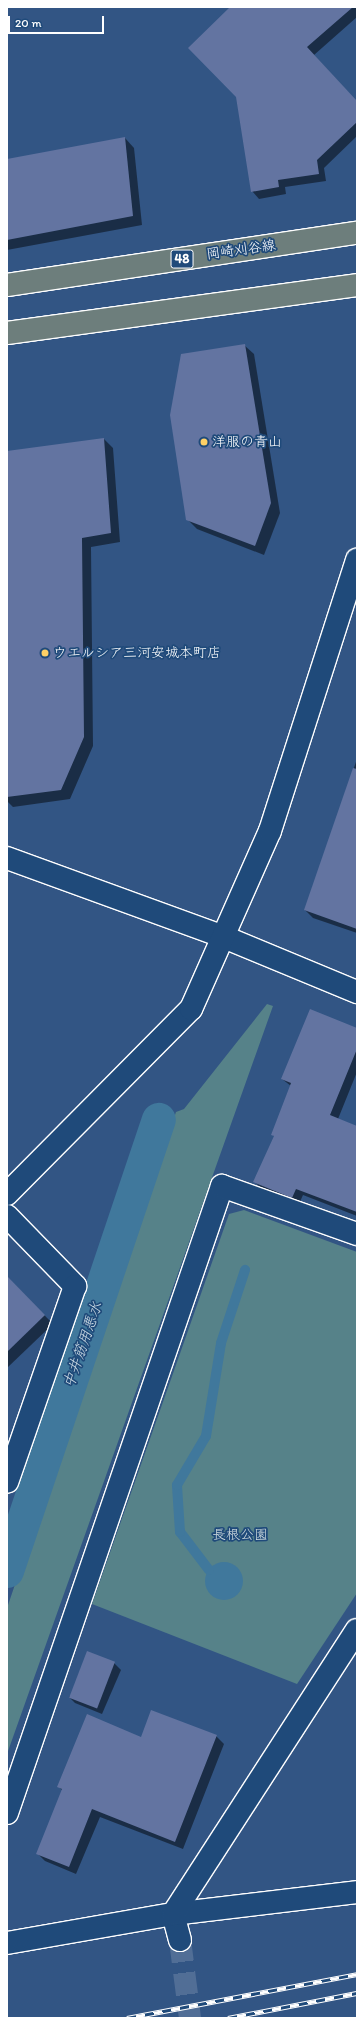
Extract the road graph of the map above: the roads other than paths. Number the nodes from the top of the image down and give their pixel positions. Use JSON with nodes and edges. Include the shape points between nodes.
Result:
{"nodes":[{"id":1,"x":357,"y":233,"type":"edge"},
{"id":2,"x":7,"y":285,"type":"edge"},
{"id":3,"x":357,"y":285,"type":"edge"},
{"id":4,"x":7,"y":333,"type":"edge"},
{"id":5,"x":357,"y":560,"type":"edge"},
{"id":6,"x":7,"y":858,"type":"edge"},
{"id":7,"x":224,"y":937,"type":"junction"},
{"id":8,"x":357,"y":992,"type":"edge"},
{"id":9,"x":7,"y":1194,"type":"edge"},
{"id":10,"x":7,"y":1216,"type":"edge"},
{"id":11,"x":357,"y":1234,"type":"edge"},
{"id":12,"x":7,"y":1482,"type":"edge"},
{"id":13,"x":357,"y":1630,"type":"edge"},
{"id":14,"x":7,"y":1813,"type":"edge"},
{"id":15,"x":357,"y":1892,"type":"edge"},
{"id":16,"x":173,"y":1914,"type":"junction"},
{"id":17,"x":180,"y":1940,"type":"tunnel mouth"},
{"id":18,"x":7,"y":1943,"type":"edge"}],
"edges":[{"from":1,"to":2,"type":"main road","name":"岡崎刈谷線","number":"48"},
{"from":3,"to":4,"type":"main road"},
{"from":5,"to":7,"type":"street","via":[[270,831]]},
{"from":6,"to":7,"type":"street"},
{"from":7,"to":8,"type":"street"},
{"from":7,"to":9,"type":"street","via":[[191,1009]]},
{"from":10,"to":12,"type":"street","via":[[75,1286]]},
{"from":11,"to":14,"type":"street","via":[[222,1186]]},
{"from":13,"to":16,"type":"street"},
{"from":15,"to":16,"type":"street"},
{"from":16,"to":17,"type":"street"},
{"from":16,"to":18,"type":"street"}]}
